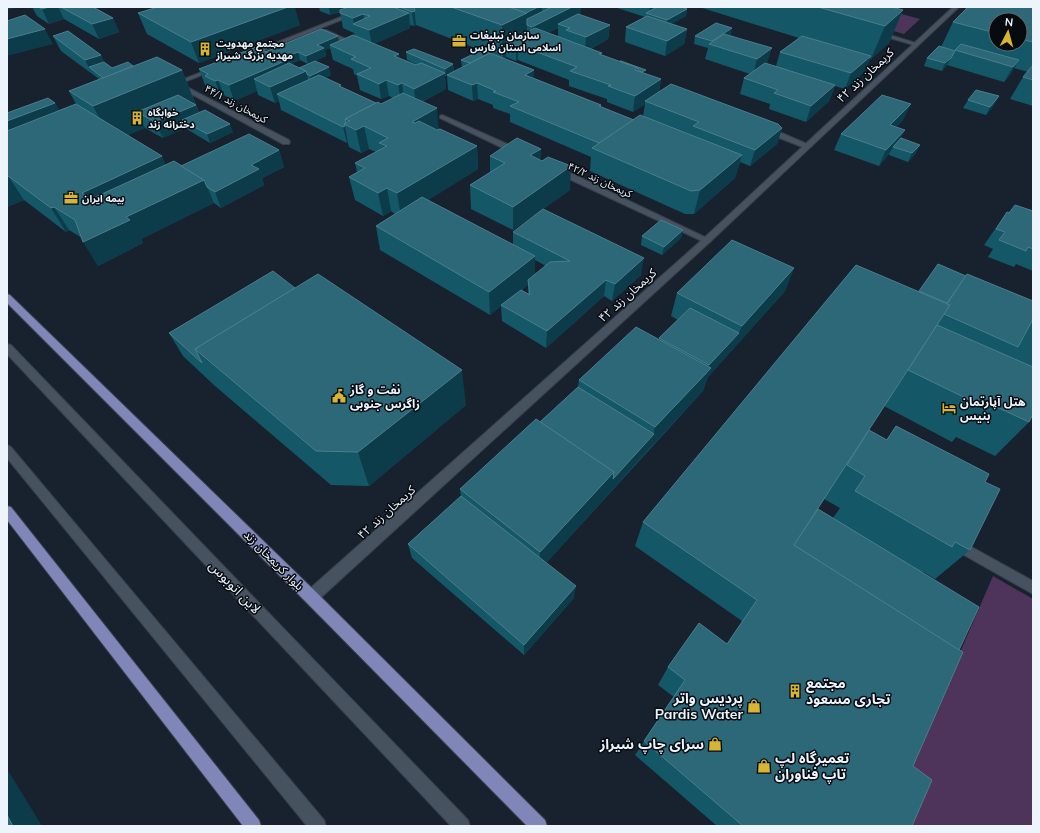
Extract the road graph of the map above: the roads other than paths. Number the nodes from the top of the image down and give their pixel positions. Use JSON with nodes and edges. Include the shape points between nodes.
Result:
{"nodes":[{"id":1,"x":371,"y":7,"type":"edge"},
{"id":2,"x":956,"y":7,"type":"edge"},
{"id":3,"x":317,"y":28,"type":"junction"},
{"id":4,"x":871,"y":30,"type":"edge"},
{"id":5,"x":916,"y":44,"type":"junction"},
{"id":6,"x":361,"y":46,"type":"edge"},
{"id":7,"x":243,"y":57,"type":"edge"},
{"id":8,"x":221,"y":66,"type":"edge"},
{"id":9,"x":176,"y":83,"type":"junction"},
{"id":10,"x":162,"y":89,"type":"edge"},
{"id":11,"x":442,"y":117,"type":"dead end"},
{"id":12,"x":756,"y":126,"type":"edge"},
{"id":13,"x":286,"y":142,"type":"dead end"},
{"id":14,"x":808,"y":146,"type":"junction"},
{"id":15,"x":528,"y":157,"type":"edge"},
{"id":16,"x":549,"y":167,"type":"edge"},
{"id":17,"x":707,"y":240,"type":"junction"},
{"id":18,"x":7,"y":296,"type":"edge"},
{"id":19,"x":7,"y":348,"type":"edge"},
{"id":20,"x":7,"y":450,"type":"edge"},
{"id":21,"x":7,"y":511,"type":"edge"},
{"id":22,"x":959,"y":546,"type":"edge"},
{"id":23,"x":1033,"y":588,"type":"edge"},
{"id":24,"x":311,"y":597,"type":"junction"},
{"id":25,"x":253,"y":826,"type":"edge"},
{"id":26,"x":318,"y":826,"type":"edge"},
{"id":27,"x":462,"y":826,"type":"edge"},
{"id":28,"x":539,"y":826,"type":"edge"}],
"edges":[{"from":1,"to":3,"type":"street"},
{"from":2,"to":5,"type":"street","name":"کریمخان زند ۴۲"},
{"from":3,"to":6,"type":"street"},
{"from":3,"to":7,"type":"street"},
{"from":4,"to":5,"type":"street"},
{"from":5,"to":14,"type":"street","name":"کریمخان زند ۴۲"},
{"from":8,"to":9,"type":"street"},
{"from":9,"to":10,"type":"street"},
{"from":9,"to":13,"type":"street","name":"کریمخان زند ۴۴/۱"},
{"from":11,"to":15,"type":"street"},
{"from":12,"to":14,"type":"street"},
{"from":14,"to":17,"type":"street","name":"کریمخان زند ۴۲"},
{"from":16,"to":17,"type":"street","name":"کریمخان زند ۴۲/۲"},
{"from":17,"to":24,"type":"street","name":"کریمخان زند ۴۲"},
{"from":18,"to":24,"type":"main road","name":"بلوار کریمخان زند"},
{"from":19,"to":27,"type":"street","name":"لاین اتوبوس"},
{"from":20,"to":26,"type":"street"},
{"from":21,"to":25,"type":"main road"},
{"from":22,"to":23,"type":"street"},
{"from":24,"to":28,"type":"main road","name":"بلوار کریمخان زند"}]}
